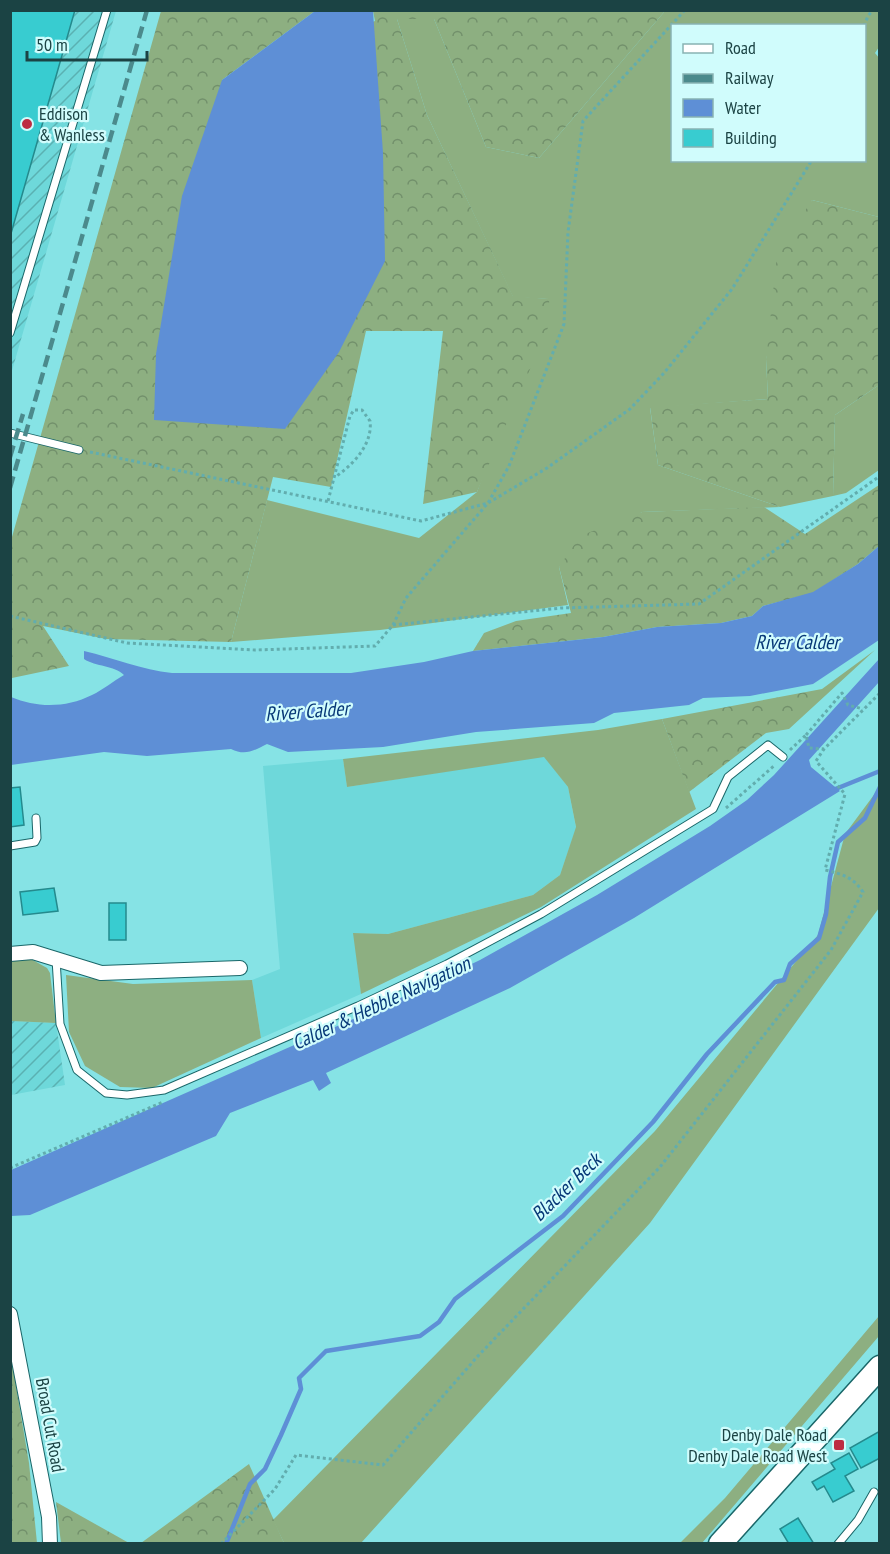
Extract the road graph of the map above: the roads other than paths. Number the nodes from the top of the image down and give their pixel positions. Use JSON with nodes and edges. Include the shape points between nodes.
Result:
{"nodes":[{"id":1,"x":106,"y":10,"type":"edge"},
{"id":2,"x":10,"y":333,"type":"edge"},
{"id":3,"x":10,"y":433,"type":"edge"},
{"id":4,"x":80,"y":450,"type":"road end"},
{"id":5,"x":783,"y":757,"type":"road end"},
{"id":6,"x":36,"y":818,"type":"dead end"},
{"id":7,"x":10,"y":846,"type":"edge"},
{"id":8,"x":10,"y":954,"type":"edge"},
{"id":9,"x":56,"y":959,"type":"junction"},
{"id":10,"x":240,"y":968,"type":"dead end"},
{"id":11,"x":10,"y":1314,"type":"edge"},
{"id":12,"x":879,"y":1367,"type":"edge"},
{"id":13,"x":874,"y":1492,"type":"dead end"},
{"id":14,"x":50,"y":1544,"type":"edge"},
{"id":15,"x":720,"y":1544,"type":"edge"},
{"id":16,"x":838,"y":1544,"type":"edge"}],
"edges":[{"from":1,"to":2,"type":"lane"},
{"from":3,"to":4,"type":"lane"},
{"from":5,"to":9,"type":"lane","via":[[768,745],[728,777],[713,809],[541,914],[358,1006],[164,1090],[126,1095],[106,1093],[77,1070],[60,1024]]},
{"from":6,"to":7,"type":"lane","via":[[35,842]]},
{"from":8,"to":9,"type":"street","via":[[33,952]]},
{"from":9,"to":10,"type":"street","via":[[101,973]]},
{"from":11,"to":14,"type":"street","name":"Broad Cut Road","via":[[45,1495]]},
{"from":12,"to":15,"type":"main road"},
{"from":13,"to":16,"type":"lane"}]}
